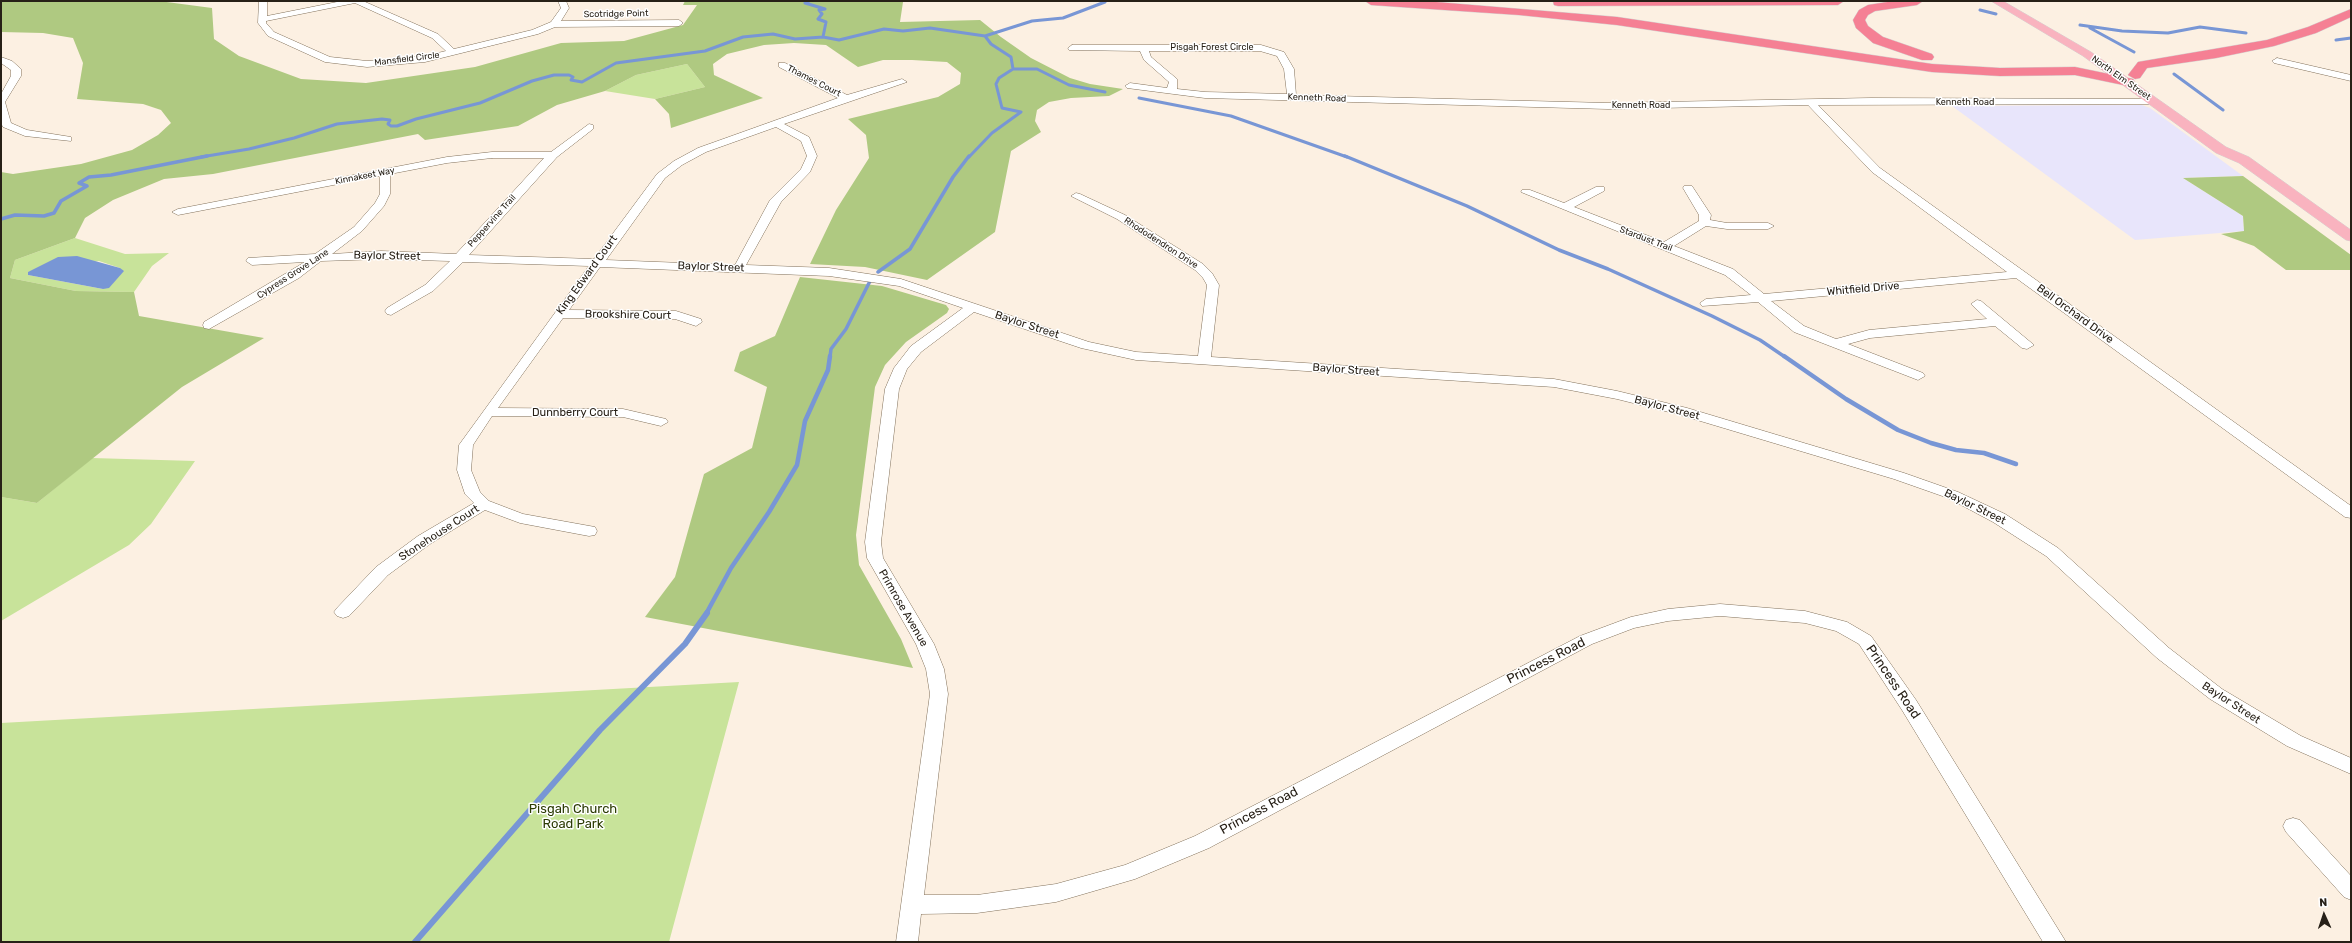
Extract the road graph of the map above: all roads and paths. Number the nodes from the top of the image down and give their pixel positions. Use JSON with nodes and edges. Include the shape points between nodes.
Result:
{"nodes":[{"id":1,"x":263,"y":1,"type":"edge"},
{"id":2,"x":355,"y":1,"type":"edge"},
{"id":3,"x":563,"y":1,"type":"edge"},
{"id":4,"x":1371,"y":1,"type":"edge"},
{"id":5,"x":1477,"y":1,"type":"edge"},
{"id":6,"x":1838,"y":1,"type":"edge"},
{"id":7,"x":1917,"y":1,"type":"edge"},
{"id":8,"x":1996,"y":1,"type":"edge"},
{"id":9,"x":2012,"y":1,"type":"edge"},
{"id":10,"x":2351,"y":12,"type":"edge"},
{"id":11,"x":263,"y":19,"type":"junction"},
{"id":12,"x":679,"y":23,"type":"dead end"},
{"id":13,"x":554,"y":24,"type":"junction"},
{"id":14,"x":1072,"y":48,"type":"dead end"},
{"id":15,"x":1144,"y":48,"type":"junction"},
{"id":16,"x":453,"y":53,"type":"junction"},
{"id":17,"x":1,"y":60,"type":"edge"},
{"id":18,"x":2277,"y":61,"type":"dead end"},
{"id":19,"x":2108,"y":64,"type":"junction"},
{"id":20,"x":782,"y":65,"type":"dead end"},
{"id":21,"x":2063,"y":71,"type":"junction"},
{"id":22,"x":2132,"y":78,"type":"junction"},
{"id":23,"x":2351,"y":78,"type":"edge"},
{"id":24,"x":902,"y":82,"type":"dead end"},
{"id":25,"x":1130,"y":86,"type":"dead end"},
{"id":26,"x":1171,"y":92,"type":"junction"},
{"id":27,"x":1292,"y":97,"type":"junction"},
{"id":28,"x":846,"y":98,"type":"junction"},
{"id":29,"x":2153,"y":101,"type":"junction"},
{"id":30,"x":1,"y":103,"type":"edge"},
{"id":31,"x":1811,"y":103,"type":"junction"},
{"id":32,"x":776,"y":123,"type":"junction"},
{"id":33,"x":589,"y":127,"type":"dead end"},
{"id":34,"x":67,"y":139,"type":"dead end"},
{"id":35,"x":553,"y":155,"type":"junction"},
{"id":36,"x":2244,"y":160,"type":"junction"},
{"id":37,"x":385,"y":172,"type":"junction"},
{"id":38,"x":1600,"y":188,"type":"dead end"},
{"id":39,"x":1688,"y":188,"type":"dead end"},
{"id":40,"x":1526,"y":192,"type":"dead end"},
{"id":41,"x":1076,"y":196,"type":"dead end"},
{"id":42,"x":1565,"y":207,"type":"junction"},
{"id":43,"x":178,"y":212,"type":"dead end"},
{"id":44,"x":1704,"y":222,"type":"junction"},
{"id":45,"x":1768,"y":226,"type":"dead end"},
{"id":46,"x":2351,"y":237,"type":"edge"},
{"id":47,"x":1665,"y":247,"type":"junction"},
{"id":48,"x":321,"y":257,"type":"junction"},
{"id":49,"x":458,"y":258,"type":"junction"},
{"id":50,"x":252,"y":261,"type":"dead end"},
{"id":51,"x":596,"y":262,"type":"junction"},
{"id":52,"x":739,"y":268,"type":"junction"},
{"id":53,"x":2020,"y":274,"type":"junction"},
{"id":54,"x":1760,"y":298,"type":"junction"},
{"id":55,"x":1706,"y":303,"type":"dead end"},
{"id":56,"x":1977,"y":304,"type":"dead end"},
{"id":57,"x":972,"y":307,"type":"junction"},
{"id":58,"x":391,"y":311,"type":"dead end"},
{"id":59,"x":559,"y":314,"type":"junction"},
{"id":60,"x":696,"y":322,"type":"dead end"},
{"id":61,"x":1998,"y":322,"type":"junction"},
{"id":62,"x":209,"y":325,"type":"dead end"},
{"id":63,"x":1836,"y":343,"type":"junction"},
{"id":64,"x":2027,"y":346,"type":"dead end"},
{"id":65,"x":1204,"y":362,"type":"junction"},
{"id":66,"x":1918,"y":376,"type":"dead end"},
{"id":67,"x":488,"y":412,"type":"junction"},
{"id":68,"x":661,"y":422,"type":"dead end"},
{"id":69,"x":484,"y":504,"type":"junction"},
{"id":70,"x":2351,"y":513,"type":"edge"},
{"id":71,"x":589,"y":532,"type":"dead end"},
{"id":72,"x":343,"y":612,"type":"dead end"},
{"id":73,"x":2351,"y":766,"type":"edge"},
{"id":74,"x":2294,"y":826,"type":"dead end"},
{"id":75,"x":2351,"y":891,"type":"edge"},
{"id":76,"x":912,"y":905,"type":"junction"},
{"id":77,"x":907,"y":942,"type":"edge"},
{"id":78,"x":2051,"y":942,"type":"edge"}],
"edges":[{"from":1,"to":11,"type":"street"},
{"from":2,"to":11,"type":"street"},
{"from":2,"to":16,"type":"street","via":[[435,36]]},
{"from":3,"to":13,"type":"street","via":[[565,8]]},
{"from":4,"to":21,"type":"highway","via":[[1617,21],[1932,68],[1995,72]]},
{"from":5,"to":6,"type":"highway"},
{"from":7,"to":19,"type":"highway","via":[[1872,8],[1860,16],[1860,24],[1866,32],[1886,44],[1918,55],[1949,61],[2006,66]]},
{"from":8,"to":19,"type":"main road","name":"North Elm Street"},
{"from":9,"to":19,"type":"main road","name":"North Elm Street","via":[[2077,37]]},
{"from":10,"to":22,"type":"highway","via":[[2312,30],[2269,43],[2146,64],[2140,66]]},
{"from":11,"to":16,"type":"street","name":"Mansfield Circle","via":[[264,28],[271,34],[321,57],[337,61],[385,63]]},
{"from":12,"to":13,"type":"street","name":"Scotridge Point"},
{"from":13,"to":16,"type":"street","name":"Mansfield Circle","via":[[528,35]]},
{"from":14,"to":15,"type":"street","name":"Pisgah Forest Circle"},
{"from":15,"to":26,"type":"street","via":[[1147,58],[1174,81]]},
{"from":15,"to":27,"type":"street","name":"Pisgah Forest Circle","via":[[1261,48],[1281,54],[1289,69]]},
{"from":17,"to":30,"type":"street","via":[[16,69],[16,76]]},
{"from":18,"to":23,"type":"street"},
{"from":19,"to":21,"type":"highway"},
{"from":19,"to":22,"type":"main road","name":"North Elm Street"},
{"from":20,"to":28,"type":"street","name":"Thames Court"},
{"from":21,"to":22,"type":"highway"},
{"from":22,"to":29,"type":"main road","name":"North Elm Street"},
{"from":22,"to":36,"type":"main road","name":"North Elm Street","via":[[2241,151]]},
{"from":24,"to":28,"type":"street","name":"King Edward Court"},
{"from":25,"to":26,"type":"street","name":"Kenneth Road"},
{"from":26,"to":27,"type":"street","name":"Kenneth Road"},
{"from":27,"to":31,"type":"street","name":"Kenneth Road","via":[[1608,106]]},
{"from":28,"to":32,"type":"street","name":"King Edward Court"},
{"from":29,"to":31,"type":"street","name":"Kenneth Road"},
{"from":29,"to":36,"type":"main road","name":"North Elm Street","via":[[2221,150]]},
{"from":30,"to":34,"type":"street","via":[[3,118],[7,125],[25,133]]},
{"from":31,"to":53,"type":"street","name":"Bell Orchard Drive","via":[[1876,170]]},
{"from":32,"to":51,"type":"street","name":"King Edward Court","via":[[702,150],[661,176]]},
{"from":32,"to":52,"type":"street","via":[[805,139],[812,156],[806,170],[776,200]]},
{"from":33,"to":35,"type":"street","name":"Peppervine Trail"},
{"from":35,"to":37,"type":"street","name":"Kinnakeet Way","via":[[470,157]]},
{"from":35,"to":49,"type":"street","name":"Peppervine Trail"},
{"from":36,"to":46,"type":"main road","name":"North Elm Street"},
{"from":37,"to":43,"type":"street","name":"Kinnakeet Way"},
{"from":37,"to":48,"type":"street","name":"Cypress Grove Lane","via":[[385,194],[373,214]]},
{"from":38,"to":42,"type":"street"},
{"from":39,"to":44,"type":"street","via":[[1705,214]]},
{"from":40,"to":42,"type":"street","name":"Stardust Trail"},
{"from":41,"to":65,"type":"street","name":"Rhododendron Drive","via":[[1121,217],[1199,267],[1208,276],[1213,285]]},
{"from":42,"to":47,"type":"street","name":"Stardust Trail"},
{"from":44,"to":45,"type":"street","via":[[1727,226]]},
{"from":44,"to":47,"type":"street"},
{"from":47,"to":54,"type":"street","name":"Stardust Trail","via":[[1729,272]]},
{"from":48,"to":49,"type":"street","name":"Baylor Street","via":[[381,255]]},
{"from":48,"to":50,"type":"street","name":"Baylor Street"},
{"from":48,"to":62,"type":"street","name":"Cypress Grove Lane"},
{"from":49,"to":51,"type":"street","name":"Baylor Street"},
{"from":49,"to":58,"type":"street","name":"Peppervine Trail","via":[[429,288]]},
{"from":51,"to":52,"type":"street","name":"Baylor Street"},
{"from":51,"to":59,"type":"street","name":"King Edward Court"},
{"from":52,"to":57,"type":"street","name":"Baylor Street","via":[[829,272],[883,279]]},
{"from":53,"to":54,"type":"street","name":"Whitfield Drive"},
{"from":53,"to":70,"type":"street","name":"Bell Orchard Drive"},
{"from":54,"to":55,"type":"street","name":"Whitfield Drive"},
{"from":54,"to":63,"type":"street","name":"Stardust Trail","via":[[1799,329]]},
{"from":56,"to":61,"type":"street"},
{"from":57,"to":65,"type":"street","name":"Baylor Street","via":[[1112,351]]},
{"from":57,"to":76,"type":"street","name":"Primrose Avenue","via":[[916,349],[901,368],[895,382],[873,542],[875,558],[925,644],[935,669],[938,694]]},
{"from":59,"to":60,"type":"street","name":"Brookshire Court","via":[[676,315]]},
{"from":59,"to":67,"type":"street","name":"King Edward Court"},
{"from":61,"to":63,"type":"street","via":[[1869,334]]},
{"from":61,"to":64,"type":"street"},
{"from":63,"to":66,"type":"street","name":"Stardust Trail"},
{"from":65,"to":73,"type":"street","name":"Baylor Street","via":[[1554,383],[1682,411],[1926,485],[1953,495],[1999,518],[2052,552],[2163,653],[2216,694],[2294,741]]},
{"from":67,"to":68,"type":"street","name":"Dunnberry Court","via":[[623,413]]},
{"from":67,"to":69,"type":"street","name":"King Edward Court","via":[[466,445],[464,470],[473,494]]},
{"from":69,"to":71,"type":"street","name":"King Edward Court","via":[[520,518]]},
{"from":69,"to":72,"type":"street","name":"Stonehouse Court","via":[[424,540],[382,571]]},
{"from":74,"to":75,"type":"street"},
{"from":76,"to":77,"type":"street","name":"Primrose Avenue"},
{"from":76,"to":78,"type":"street","name":"Princess Road","via":[[977,904],[1056,893],[1128,873],[1202,842],[1586,640],[1638,621],[1720,610],[1805,617],[1841,626],[1865,640],[1909,705]]}]}
